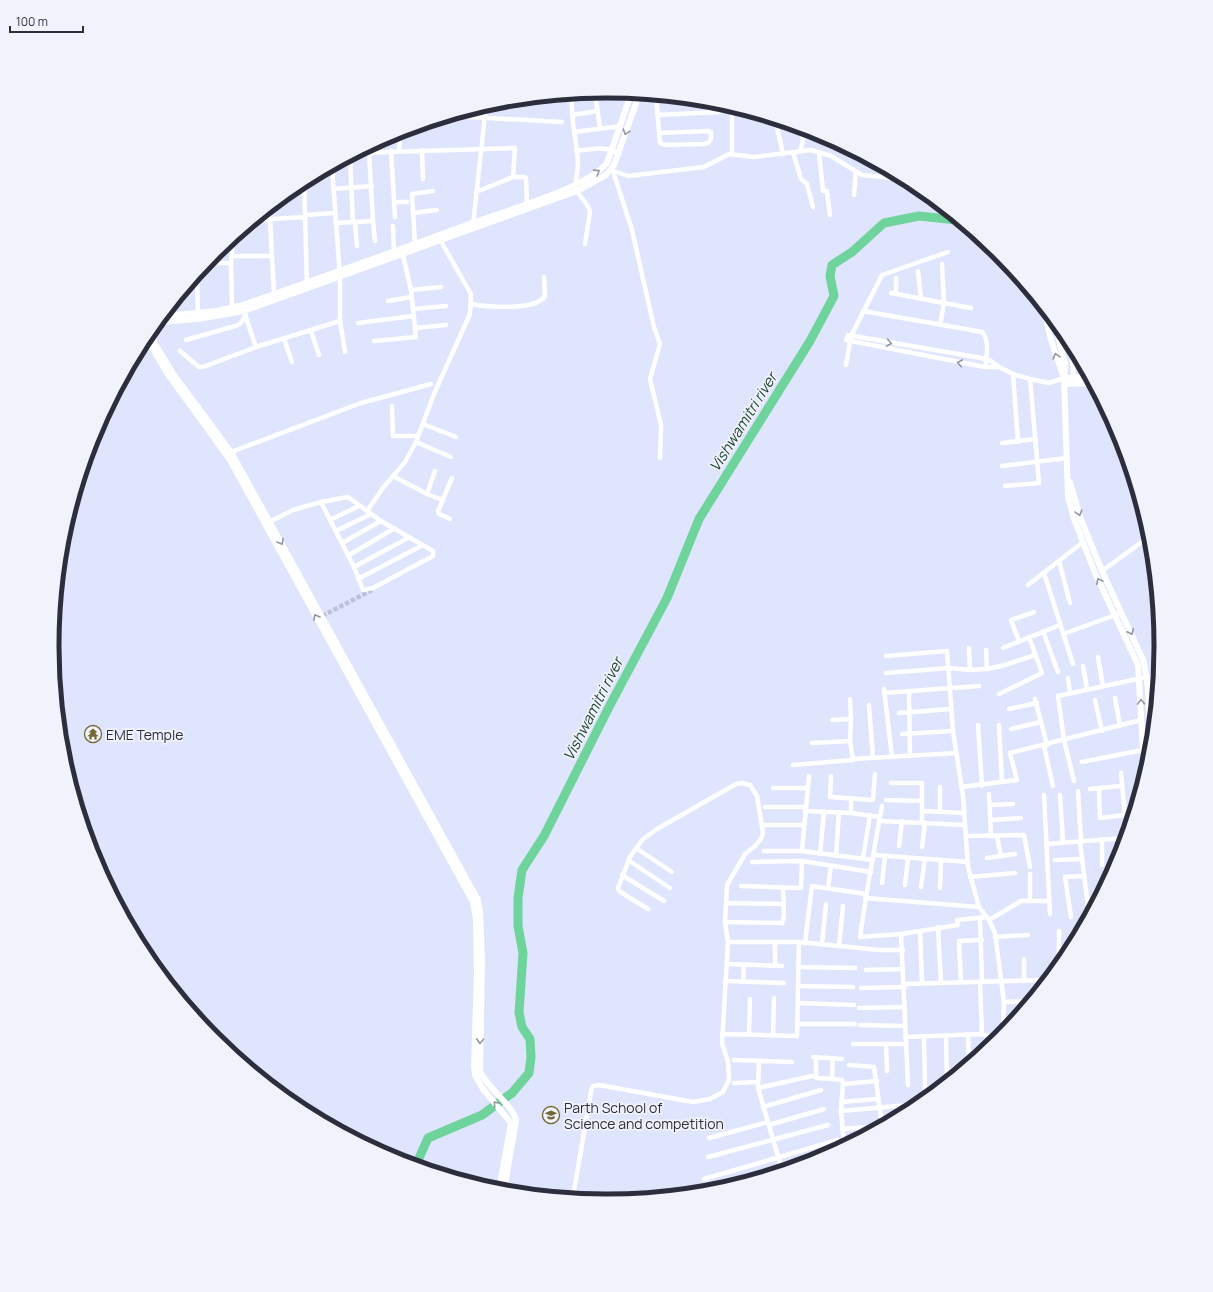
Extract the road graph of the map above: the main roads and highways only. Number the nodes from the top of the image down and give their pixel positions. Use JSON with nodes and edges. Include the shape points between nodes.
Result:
{"nodes":[{"id":1,"x":629,"y":99,"type":"edge"},
{"id":2,"x":637,"y":100,"type":"edge"},
{"id":3,"x":472,"y":226,"type":"junction"},
{"id":4,"x":439,"y":238,"type":"junction"},
{"id":5,"x":402,"y":252,"type":"junction"},
{"id":6,"x":339,"y":275,"type":"junction"},
{"id":7,"x":307,"y":285,"type":"junction"},
{"id":8,"x":244,"y":311,"type":"junction"},
{"id":9,"x":170,"y":316,"type":"edge"},
{"id":10,"x":198,"y":316,"type":"junction"},
{"id":11,"x":166,"y":321,"type":"edge"},
{"id":12,"x":1047,"y":322,"type":"edge"},
{"id":13,"x":1058,"y":337,"type":"edge"},
{"id":14,"x":154,"y":339,"type":"edge"},
{"id":15,"x":150,"y":344,"type":"edge"},
{"id":16,"x":1084,"y":377,"type":"edge"},
{"id":17,"x":1074,"y":380,"type":"junction"},
{"id":18,"x":1064,"y":381,"type":"junction"},
{"id":19,"x":1086,"y":382,"type":"edge"},
{"id":20,"x":189,"y":399,"type":"junction"},
{"id":21,"x":1068,"y":475,"type":"junction"},
{"id":22,"x":1119,"y":614,"type":"junction"},
{"id":23,"x":1149,"y":713,"type":"edge"},
{"id":24,"x":1143,"y":752,"type":"edge"},
{"id":25,"x":512,"y":1117,"type":"junction"},
{"id":26,"x":500,"y":1183,"type":"edge"},
{"id":27,"x":505,"y":1184,"type":"edge"}],
"edges":[{"from":3,"to":1,"type":"main road","one_way":true,"via":[[576,184],[600,171],[607,163]]},
{"from":2,"to":3,"type":"main road","one_way":true,"via":[[619,154],[612,170],[606,175],[577,191]]},
{"from":3,"to":4,"type":"main road"},
{"from":4,"to":5,"type":"main road"},
{"from":4,"to":5,"type":"main road"},
{"from":5,"to":6,"type":"main road"},
{"from":5,"to":6,"type":"main road"},
{"from":6,"to":7,"type":"main road"},
{"from":7,"to":8,"type":"main road"},
{"from":7,"to":8,"type":"main road","via":[[274,294]]},
{"from":8,"to":10,"type":"main road"},
{"from":8,"to":10,"type":"main road","via":[[232,308]]},
{"from":9,"to":10,"type":"main road"},
{"from":10,"to":11,"type":"main road"},
{"from":18,"to":12,"type":"main road","one_way":true},
{"from":13,"to":18,"type":"main road","via":[[1065,363]]},
{"from":14,"to":20,"type":"main road"},
{"from":15,"to":20,"type":"main road","via":[[166,373]]},
{"from":16,"to":17,"type":"main road"},
{"from":17,"to":18,"type":"main road"},
{"from":17,"to":19,"type":"main road"},
{"from":18,"to":21,"type":"main road"},
{"from":20,"to":25,"type":"main road","via":[[230,454],[473,902],[476,919],[477,1003],[473,1061],[475,1075]]},
{"from":21,"to":22,"type":"main road","one_way":true,"via":[[1080,517]]},
{"from":22,"to":21,"type":"main road","one_way":true,"via":[[1095,573],[1074,519],[1068,497]]},
{"from":22,"to":23,"type":"main road","one_way":true,"via":[[1140,649],[1148,677]]},
{"from":24,"to":22,"type":"main road","one_way":true,"via":[[1140,678],[1134,653]]},
{"from":25,"to":26,"type":"main road"},
{"from":25,"to":27,"type":"main road","via":[[516,1124]]}]}
